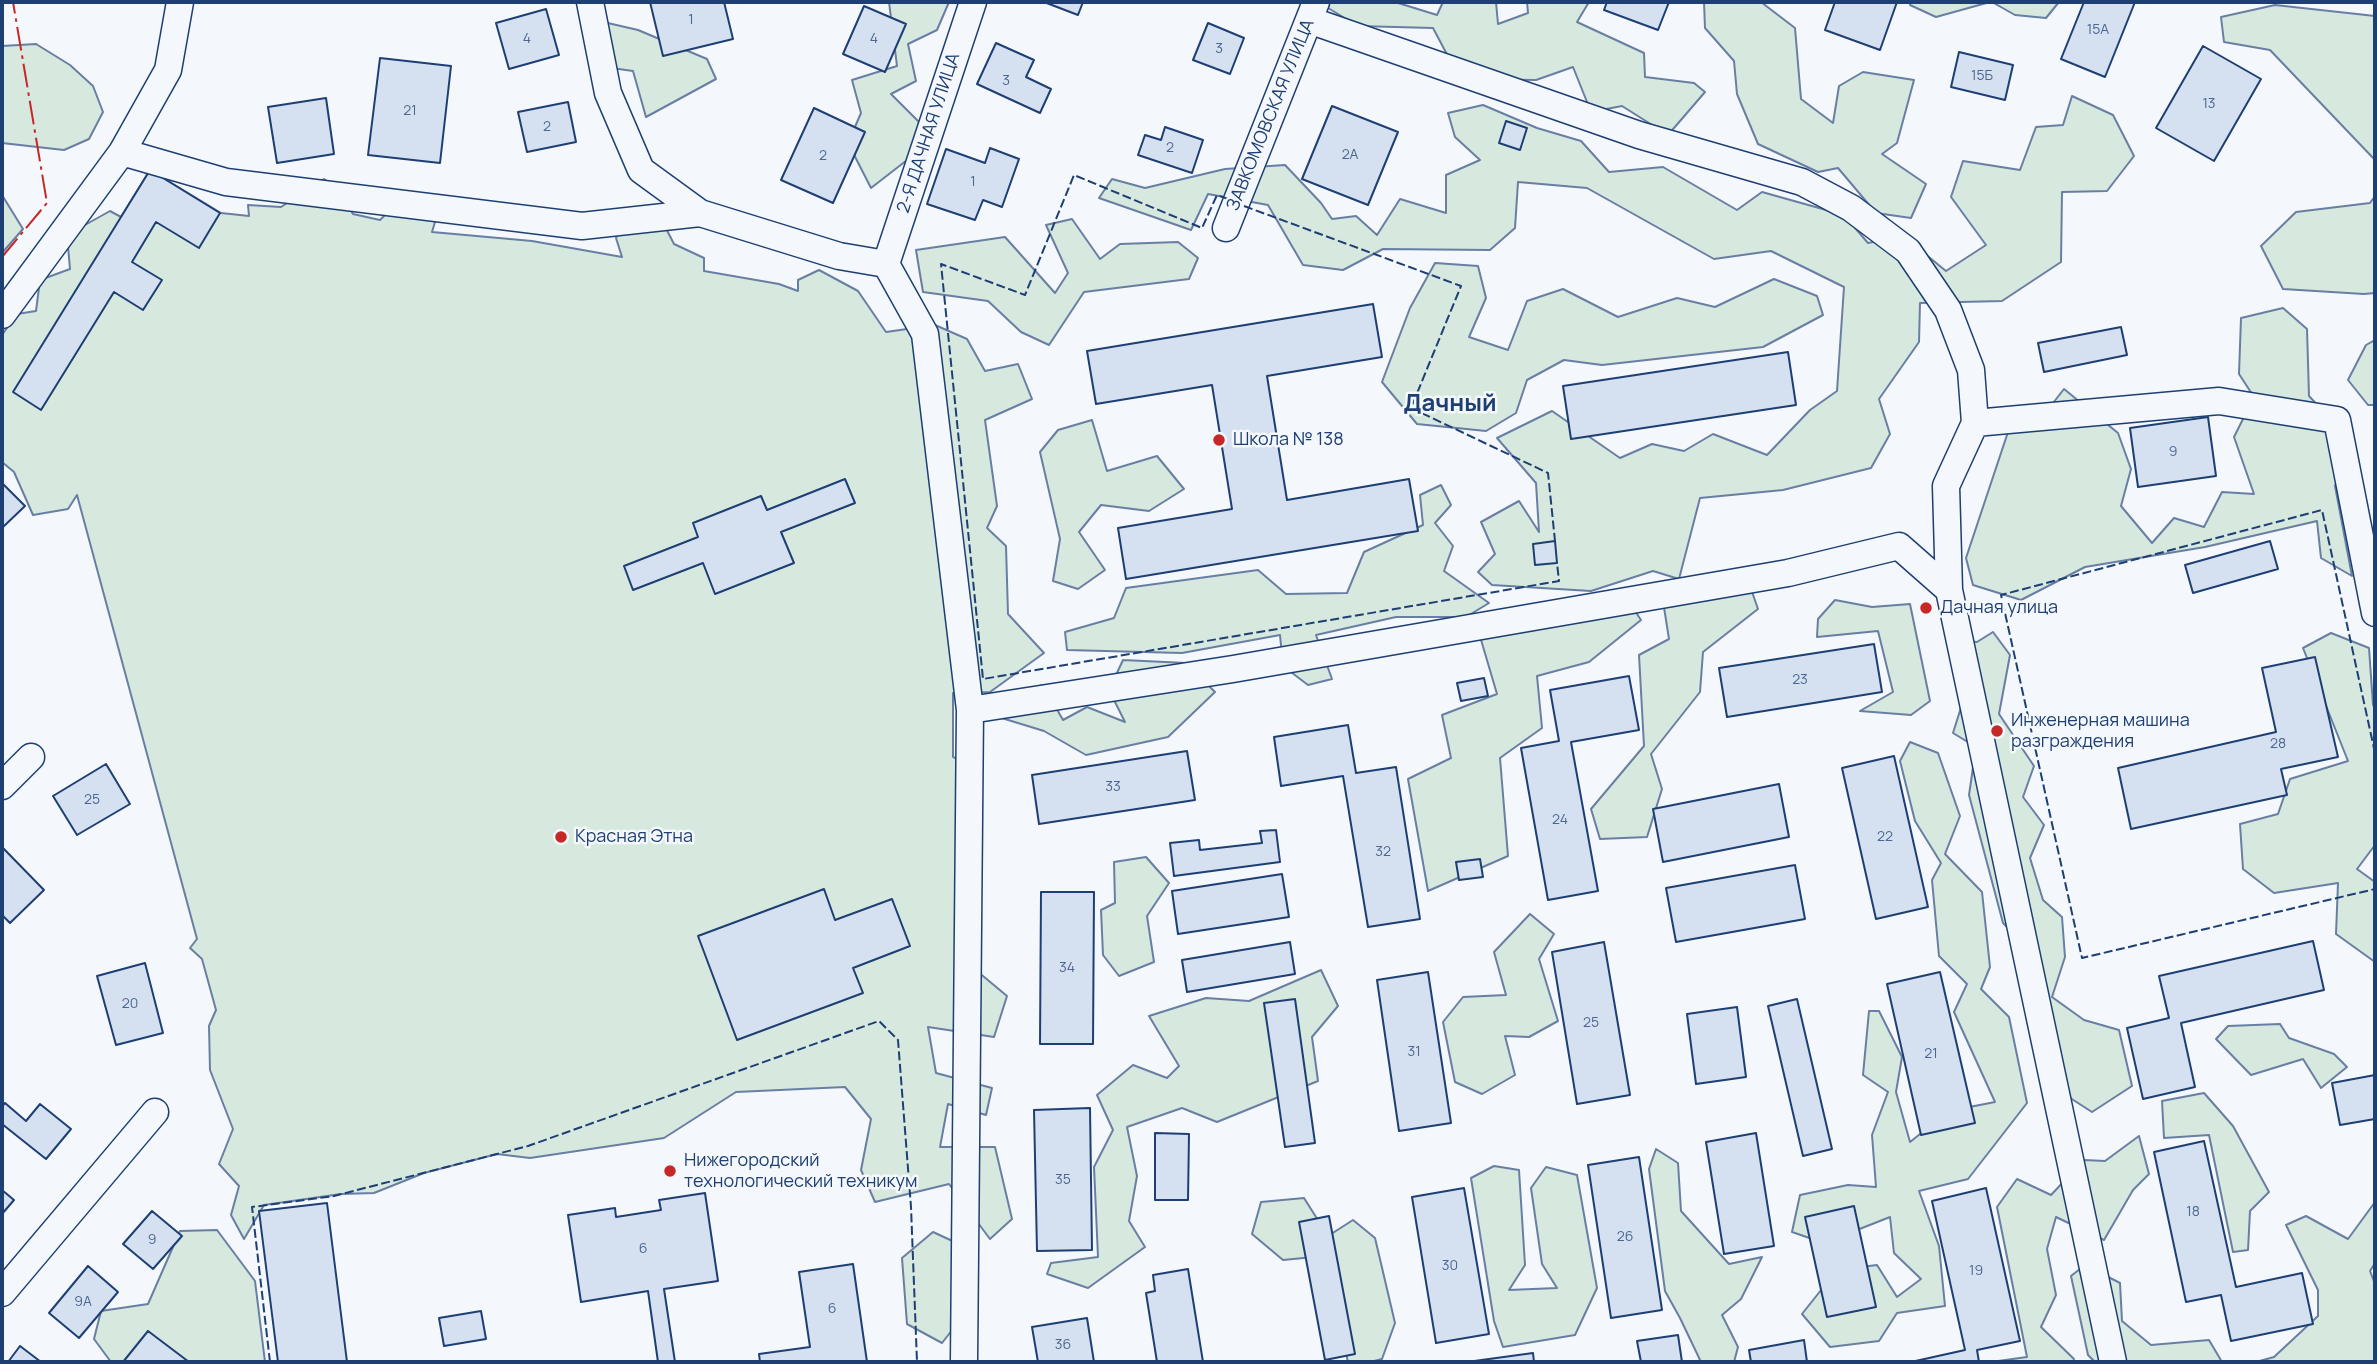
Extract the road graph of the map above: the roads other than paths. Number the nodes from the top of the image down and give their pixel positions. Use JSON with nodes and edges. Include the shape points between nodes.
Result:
{"nodes":[{"id":1,"x":180,"y":2,"type":"edge"},
{"id":2,"x":590,"y":2,"type":"edge"},
{"id":3,"x":973,"y":2,"type":"edge"},
{"id":4,"x":1313,"y":11,"type":"edge"},
{"id":5,"x":122,"y":152,"type":"junction"},
{"id":6,"x":700,"y":213,"type":"junction"},
{"id":7,"x":1226,"y":228,"type":"dead end"},
{"id":8,"x":886,"y":264,"type":"junction"},
{"id":9,"x":2,"y":315,"type":"edge"},
{"id":10,"x":1975,"y":423,"type":"junction"},
{"id":11,"x":1949,"y":590,"type":"junction"},
{"id":12,"x":2375,"y":613,"type":"edge"},
{"id":13,"x":970,"y":710,"type":"junction"},
{"id":14,"x":31,"y":757,"type":"dead end"},
{"id":15,"x":2,"y":786,"type":"edge"},
{"id":16,"x":155,"y":1112,"type":"dead end"},
{"id":17,"x":2,"y":1293,"type":"edge"},
{"id":18,"x":964,"y":1362,"type":"edge"},
{"id":19,"x":2113,"y":1362,"type":"edge"}],
"edges":[{"from":1,"to":5,"type":"street","via":[[168,70]]},
{"from":2,"to":6,"type":"street","via":[[608,93],[641,170]]},
{"from":3,"to":8,"type":"street","name":"2-Я ДАЧНАЯ УЛИЦА"},
{"from":4,"to":7,"type":"street","name":"ЗАВКОМОВСКАЯ УЛИЦА"},
{"from":4,"to":10,"type":"street","via":[[1639,135],[1802,182],[1851,208],[1908,251],[1948,310],[1971,370]]},
{"from":5,"to":6,"type":"street","via":[[226,182],[582,226]]},
{"from":5,"to":9,"type":"street"},
{"from":6,"to":8,"type":"street","via":[[839,257]]},
{"from":8,"to":13,"type":"street","via":[[925,334]]},
{"from":10,"to":11,"type":"street","via":[[1945,486]]},
{"from":10,"to":12,"type":"street","via":[[2219,401],[2337,420]]},
{"from":11,"to":13,"type":"street","via":[[1899,546],[1788,573]]},
{"from":11,"to":19,"type":"street"},
{"from":13,"to":18,"type":"street"},
{"from":14,"to":15,"type":"street"},
{"from":16,"to":17,"type":"street"}]}
